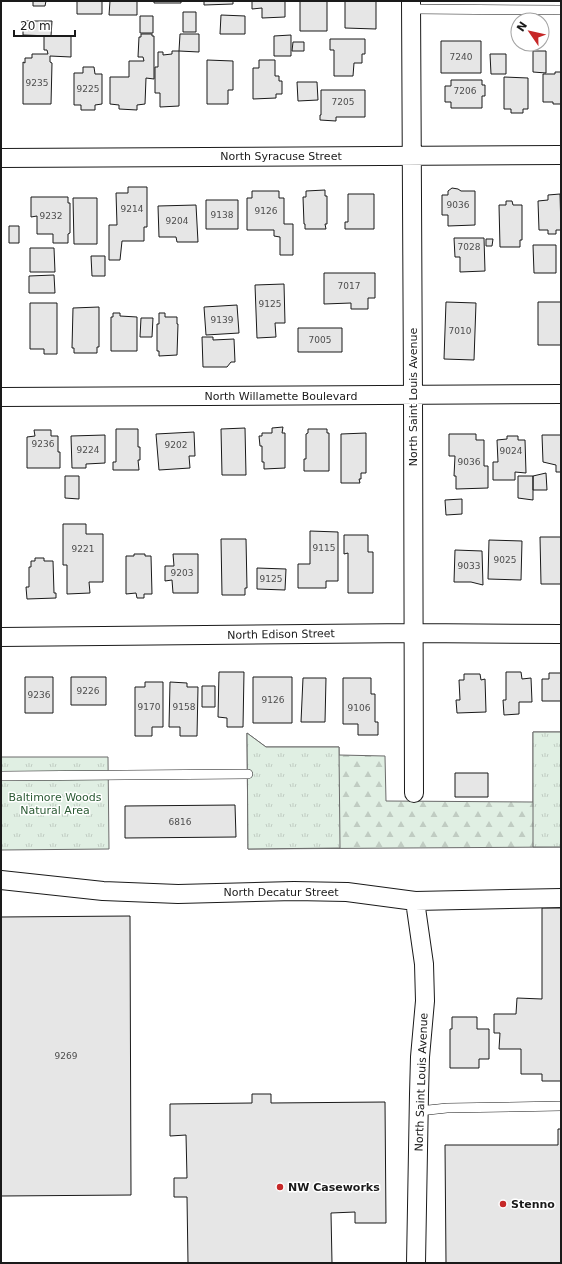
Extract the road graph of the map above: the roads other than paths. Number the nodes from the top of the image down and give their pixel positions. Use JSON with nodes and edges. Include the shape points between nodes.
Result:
{"nodes":[{"id":1,"x":411,"y":5,"type":"edge"},
{"id":2,"x":561,"y":10,"type":"edge"},
{"id":3,"x":412,"y":155,"type":"junction"},
{"id":4,"x":561,"y":155,"type":"edge"},
{"id":5,"x":1,"y":158,"type":"edge"},
{"id":6,"x":561,"y":394,"type":"edge"},
{"id":7,"x":414,"y":395,"type":"junction"},
{"id":8,"x":1,"y":397,"type":"edge"},
{"id":9,"x":414,"y":633,"type":"junction"},
{"id":10,"x":561,"y":634,"type":"edge"},
{"id":11,"x":1,"y":637,"type":"edge"},
{"id":12,"x":248,"y":774,"type":"dead end"},
{"id":13,"x":1,"y":776,"type":"edge"},
{"id":14,"x":414,"y":794,"type":"dead end"},
{"id":15,"x":1,"y":880,"type":"edge"},
{"id":16,"x":561,"y":898,"type":"edge"},
{"id":17,"x":415,"y":901,"type":"junction"},
{"id":18,"x":561,"y":1106,"type":"edge"},
{"id":19,"x":419,"y":1111,"type":"junction"},
{"id":20,"x":416,"y":1263,"type":"edge"}],
"edges":[{"from":1,"to":2,"type":"lane"},
{"from":1,"to":3,"type":"street","name":"North Saint Louis Avenue"},
{"from":3,"to":4,"type":"street","name":"North Syracuse Street"},
{"from":3,"to":5,"type":"street","name":"North Syracuse Street"},
{"from":3,"to":7,"type":"street","name":"North Saint Louis Avenue"},
{"from":6,"to":7,"type":"street","name":"North Willamette Boulevard"},
{"from":7,"to":8,"type":"street","name":"North Willamette Boulevard"},
{"from":7,"to":9,"type":"street","name":"North Saint Louis Avenue"},
{"from":9,"to":10,"type":"street","name":"North Edison Street"},
{"from":9,"to":11,"type":"street","name":"North Edison Street"},
{"from":9,"to":14,"type":"street","name":"North Saint Louis Avenue"},
{"from":12,"to":13,"type":"lane"},
{"from":15,"to":17,"type":"street","name":"North Decatur Street","via":[[103,891],[178,894],[347,892]]},
{"from":16,"to":17,"type":"street","name":"North Decatur Street"},
{"from":17,"to":19,"type":"street","name":"North Saint Louis Avenue","via":[[424,964],[425,1002]]},
{"from":18,"to":19,"type":"lane","via":[[447,1108]]},
{"from":19,"to":20,"type":"street","name":"North Saint Louis Avenue"}]}
